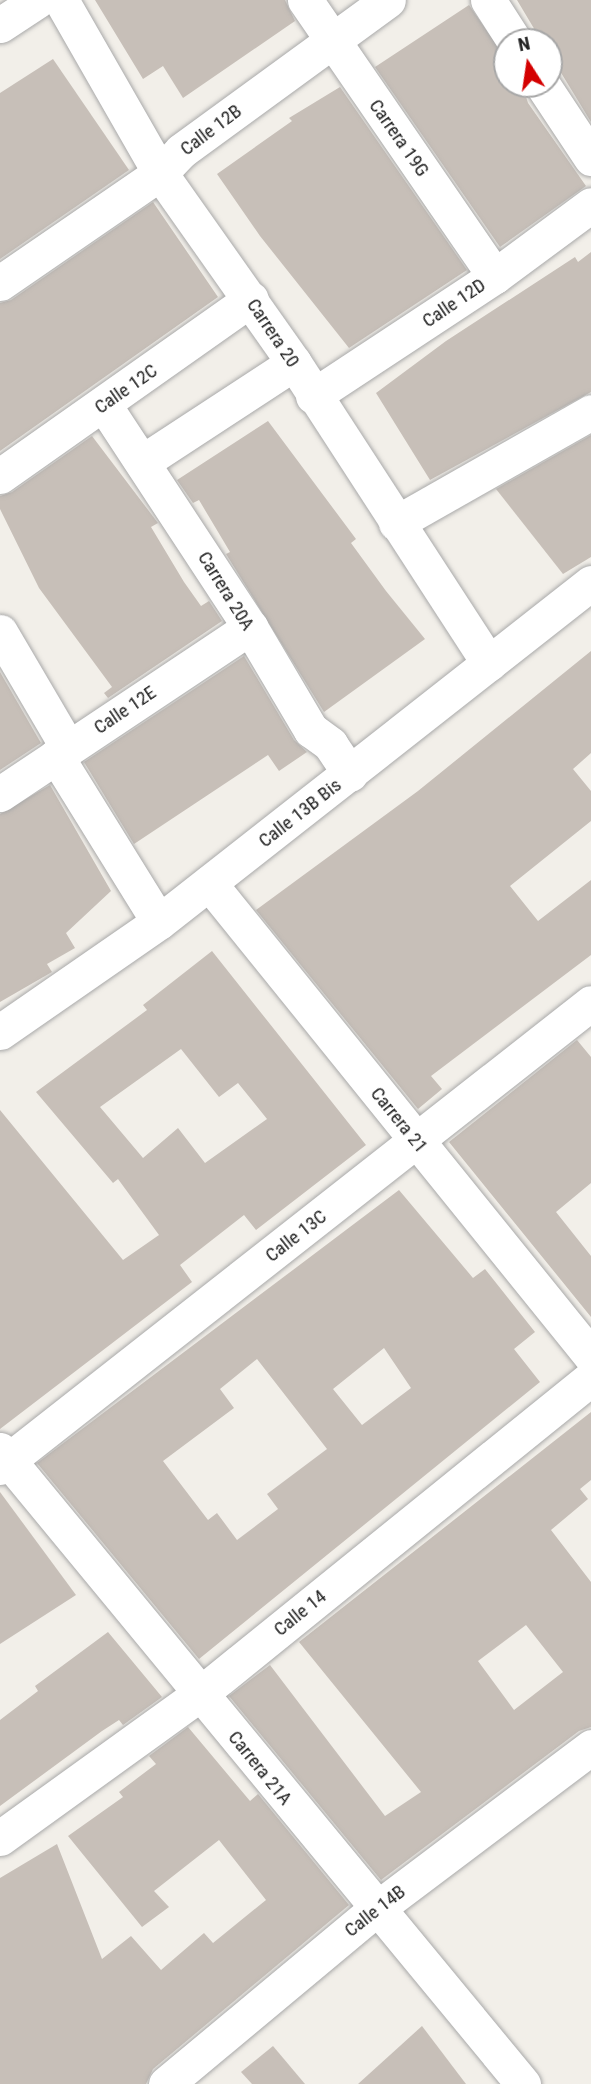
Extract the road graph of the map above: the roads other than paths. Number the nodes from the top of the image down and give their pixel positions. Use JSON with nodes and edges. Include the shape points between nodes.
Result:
{"nodes":[{"id":1,"x":38,"y":0,"type":"edge"},
{"id":2,"x":61,"y":0,"type":"edge"},
{"id":3,"x":304,"y":0,"type":"edge"},
{"id":4,"x":388,"y":0,"type":"edge"},
{"id":5,"x":488,"y":0,"type":"edge"},
{"id":6,"x":0,"y":24,"type":"edge"},
{"id":7,"x":507,"y":28,"type":"edge"},
{"id":8,"x":332,"y":42,"type":"junction"},
{"id":9,"x":558,"y":98,"type":"edge"},
{"id":10,"x":580,"y":117,"type":"edge"},
{"id":11,"x":591,"y":159,"type":"edge"},
{"id":12,"x":160,"y":173,"type":"junction"},
{"id":13,"x":591,"y":205,"type":"edge"},
{"id":14,"x":495,"y":276,"type":"junction"},
{"id":15,"x":0,"y":283,"type":"edge"},
{"id":16,"x":251,"y":299,"type":"junction"},
{"id":17,"x":293,"y":363,"type":"junction"},
{"id":18,"x":313,"y":396,"type":"junction"},
{"id":19,"x":104,"y":405,"type":"junction"},
{"id":20,"x":591,"y":412,"type":"edge"},
{"id":21,"x":144,"y":461,"type":"junction"},
{"id":22,"x":0,"y":476,"type":"edge"},
{"id":23,"x":396,"y":523,"type":"junction"},
{"id":24,"x":589,"y":587,"type":"edge"},
{"id":25,"x":250,"y":627,"type":"junction"},
{"id":26,"x":0,"y":632,"type":"edge"},
{"id":27,"x":489,"y":663,"type":"junction"},
{"id":28,"x":62,"y":752,"type":"junction"},
{"id":29,"x":350,"y":774,"type":"junction"},
{"id":30,"x":0,"y":794,"type":"edge"},
{"id":31,"x":209,"y":883,"type":"junction"},
{"id":32,"x":159,"y":922,"type":"junction"},
{"id":33,"x":591,"y":1003,"type":"edge"},
{"id":34,"x":0,"y":1032,"type":"edge"},
{"id":35,"x":417,"y":1142,"type":"junction"},
{"id":36,"x":591,"y":1356,"type":"edge"},
{"id":37,"x":591,"y":1378,"type":"edge"},
{"id":38,"x":3,"y":1460,"type":"edge"},
{"id":39,"x":200,"y":1694,"type":"junction"},
{"id":40,"x":591,"y":1747,"type":"edge"},
{"id":41,"x":0,"y":1838,"type":"edge"},
{"id":42,"x":375,"y":1910,"type":"junction"},
{"id":43,"x":166,"y":2084,"type":"edge"},
{"id":44,"x":523,"y":2084,"type":"edge"}],
"edges":[{"from":1,"to":6,"type":"street"},
{"from":2,"to":12,"type":"street","name":"Carrera 20"},
{"from":3,"to":8,"type":"street","name":"Carrera 19G"},
{"from":4,"to":8,"type":"street","name":"Calle 12B"},
{"from":5,"to":7,"type":"street"},
{"from":8,"to":12,"type":"street","name":"Calle 12B","via":[[181,151]]},
{"from":8,"to":14,"type":"street","name":"Carrera 19G"},
{"from":9,"to":10,"type":"street"},
{"from":10,"to":11,"type":"street"},
{"from":12,"to":15,"type":"street","name":"Calle 12B"},
{"from":12,"to":16,"type":"street","name":"Carrera 20"},
{"from":13,"to":14,"type":"street","name":"Calle 12D"},
{"from":14,"to":18,"type":"street","name":"Calle 12D"},
{"from":16,"to":17,"type":"street","name":"Carrera 20"},
{"from":16,"to":19,"type":"street","name":"Calle 12C"},
{"from":17,"to":18,"type":"street","name":"Carrera 20"},
{"from":17,"to":21,"type":"street"},
{"from":18,"to":23,"type":"street","name":"Carrera 20"},
{"from":19,"to":21,"type":"street","name":"Carrera 20A"},
{"from":19,"to":22,"type":"street","name":"Calle 12C"},
{"from":20,"to":23,"type":"street"},
{"from":21,"to":25,"type":"street","name":"Carrera 20A"},
{"from":23,"to":27,"type":"street","name":"Carrera 20"},
{"from":24,"to":27,"type":"street","name":"Calle 13B Bis"},
{"from":25,"to":28,"type":"street","name":"Calle 12E"},
{"from":25,"to":29,"type":"street","name":"Carrera 20A","via":[[311,730],[330,744]]},
{"from":26,"to":28,"type":"street"},
{"from":27,"to":29,"type":"street","name":"Calle 13B Bis"},
{"from":28,"to":30,"type":"street","name":"Calle 12E"},
{"from":28,"to":32,"type":"street"},
{"from":29,"to":31,"type":"street","name":"Calle 13B Bis"},
{"from":31,"to":32,"type":"street","name":"Calle 13B Bis"},
{"from":31,"to":35,"type":"street","name":"Carrera 21"},
{"from":32,"to":34,"type":"street","name":"Calle 13B Bis"},
{"from":33,"to":35,"type":"street","name":"Calle 13C"},
{"from":35,"to":36,"type":"street","name":"Carrera 21"},
{"from":35,"to":38,"type":"street","name":"Calle 13C"},
{"from":37,"to":39,"type":"street","name":"Calle 14"},
{"from":38,"to":39,"type":"street","name":"Carrera 21A"},
{"from":39,"to":41,"type":"street","name":"Calle 14"},
{"from":39,"to":42,"type":"street","name":"Carrera 21A"},
{"from":40,"to":42,"type":"street","name":"Calle 14B"},
{"from":42,"to":43,"type":"street","name":"Calle 14B"},
{"from":42,"to":44,"type":"street","name":"Carrera 21A"}]}
